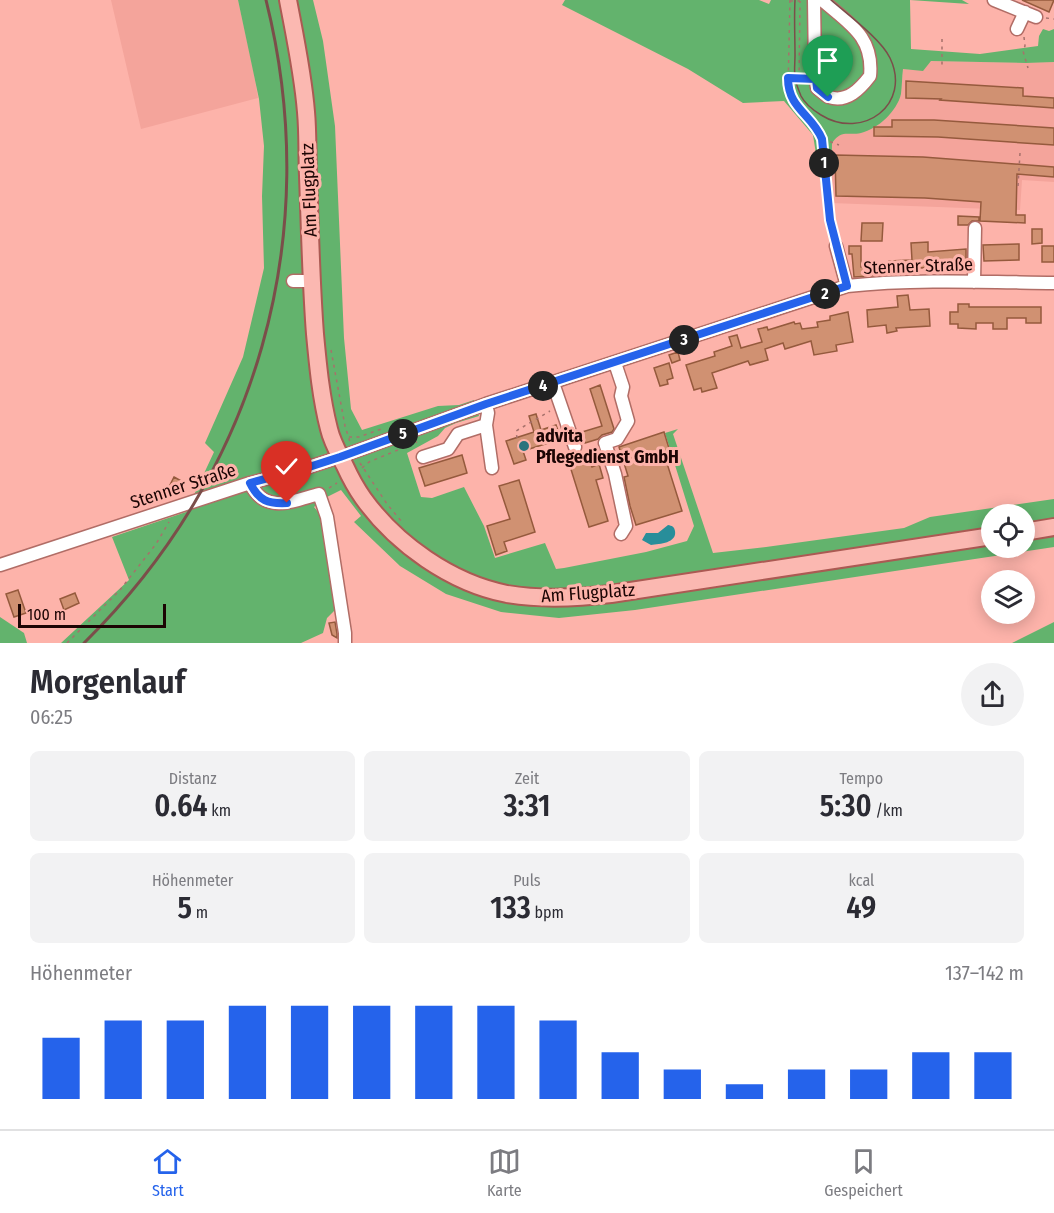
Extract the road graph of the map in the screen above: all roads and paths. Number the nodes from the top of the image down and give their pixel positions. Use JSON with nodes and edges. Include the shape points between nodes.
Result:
{"nodes":[{"id":1,"x":288,"y":0,"type":"edge"},
{"id":2,"x":822,"y":0,"type":"edge"},
{"id":3,"x":994,"y":0,"type":"edge"},
{"id":4,"x":790,"y":1,"type":"edge"},
{"id":5,"x":800,"y":1,"type":"edge"},
{"id":6,"x":809,"y":1,"type":"edge"},
{"id":7,"x":1017,"y":29,"type":"dead end"},
{"id":8,"x":942,"y":39,"type":"dead end"},
{"id":9,"x":1023,"y":51,"type":"dead end"},
{"id":10,"x":942,"y":65,"type":"dead end"},
{"id":11,"x":1028,"y":68,"type":"dead end"},
{"id":12,"x":788,"y":78,"type":"junction"},
{"id":13,"x":799,"y":78,"type":"junction"},
{"id":14,"x":816,"y":79,"type":"junction"},
{"id":15,"x":822,"y":139,"type":"junction"},
{"id":16,"x":839,"y":145,"type":"dead end"},
{"id":17,"x":1020,"y":153,"type":"dead end"},
{"id":18,"x":1018,"y":186,"type":"dead end"},
{"id":19,"x":975,"y":228,"type":"dead end"},
{"id":20,"x":836,"y":246,"type":"joint"},
{"id":21,"x":293,"y":281,"type":"dead end"},
{"id":22,"x":312,"y":281,"type":"junction"},
{"id":23,"x":974,"y":282,"type":"junction"},
{"id":24,"x":1054,"y":283,"type":"edge"},
{"id":25,"x":847,"y":286,"type":"junction"},
{"id":26,"x":330,"y":346,"type":"dead end"},
{"id":27,"x":615,"y":363,"type":"junction"},
{"id":28,"x":553,"y":383,"type":"junction"},
{"id":29,"x":486,"y":404,"type":"junction"},
{"id":30,"x":561,"y":405,"type":"junction"},
{"id":31,"x":486,"y":425,"type":"junction"},
{"id":32,"x":517,"y":438,"type":"dead end"},
{"id":33,"x":575,"y":447,"type":"dead end"},
{"id":34,"x":348,"y":454,"type":"junction"},
{"id":35,"x":423,"y":458,"type":"dead end"},
{"id":36,"x":362,"y":468,"type":"dead end"},
{"id":37,"x":492,"y":468,"type":"dead end"},
{"id":38,"x":250,"y":483,"type":"junction"},
{"id":39,"x":176,"y":507,"type":"junction"},
{"id":40,"x":402,"y":521,"type":"dead end"},
{"id":41,"x":1054,"y":527,"type":"edge"},
{"id":42,"x":1035,"y":530,"type":"edge"},
{"id":43,"x":621,"y":534,"type":"dead end"},
{"id":44,"x":981,"y":539,"type":"edge"},
{"id":45,"x":0,"y":565,"type":"edge"},
{"id":46,"x":67,"y":643,"type":"edge"},
{"id":47,"x":345,"y":643,"type":"edge"}],
"edges":[{"from":1,"to":22,"type":"main road","name":"Am Flugplatz","via":[[306,112]]},
{"from":2,"to":14,"type":"street","via":[[859,32],[871,66],[863,85],[842,98],[828,97],[817,88]]},
{"from":3,"to":7,"type":"street","via":[[1030,15]]},
{"from":4,"to":5,"type":"path"},
{"from":4,"to":12,"type":"path"},
{"from":5,"to":6,"type":"path"},
{"from":5,"to":13,"type":"path"},
{"from":6,"to":14,"type":"street"},
{"from":8,"to":10,"type":"path"},
{"from":9,"to":11,"type":"path"},
{"from":12,"to":13,"type":"path"},
{"from":12,"to":15,"type":"path","via":[[788,90],[795,104],[818,128]]},
{"from":13,"to":14,"type":"path"},
{"from":15,"to":16,"type":"path"},
{"from":15,"to":20,"type":"path"},
{"from":17,"to":18,"type":"path"},
{"from":19,"to":23,"type":"street"},
{"from":20,"to":25,"type":"street"},
{"from":21,"to":22,"type":"street"},
{"from":22,"to":34,"type":"main road","name":"Am Flugplatz","via":[[320,385],[329,430]]},
{"from":23,"to":24,"type":"street","name":"Stenner Straße"},
{"from":23,"to":25,"type":"street","name":"Stenner Straße"},
{"from":25,"to":27,"type":"street","name":"Stenner Straße"},
{"from":26,"to":34,"type":"path"},
{"from":27,"to":28,"type":"street","name":"Stenner Straße"},
{"from":27,"to":43,"type":"street","via":[[628,421],[617,439],[605,443],[626,526]]},
{"from":28,"to":29,"type":"street","name":"Stenner Straße"},
{"from":28,"to":30,"type":"street"},
{"from":29,"to":31,"type":"street"},
{"from":29,"to":34,"type":"street","name":"Stenner Straße"},
{"from":30,"to":32,"type":"path","via":[[516,431]]},
{"from":30,"to":33,"type":"street"},
{"from":31,"to":35,"type":"street","via":[[458,434],[448,449]]},
{"from":31,"to":37,"type":"street"},
{"from":34,"to":38,"type":"street","name":"Stenner Straße"},
{"from":34,"to":44,"type":"main road","name":"Am Flugplatz","via":[[361,496],[425,558],[471,583],[524,596],[611,594]]},
{"from":36,"to":40,"type":"path"},
{"from":38,"to":39,"type":"street","name":"Stenner Straße"},
{"from":38,"to":47,"type":"street","via":[[259,497],[273,504],[320,494]]},
{"from":39,"to":45,"type":"street","name":"Stenner Straße"},
{"from":39,"to":46,"type":"path","via":[[156,544],[120,590]]},
{"from":41,"to":42,"type":"main road"}]}
